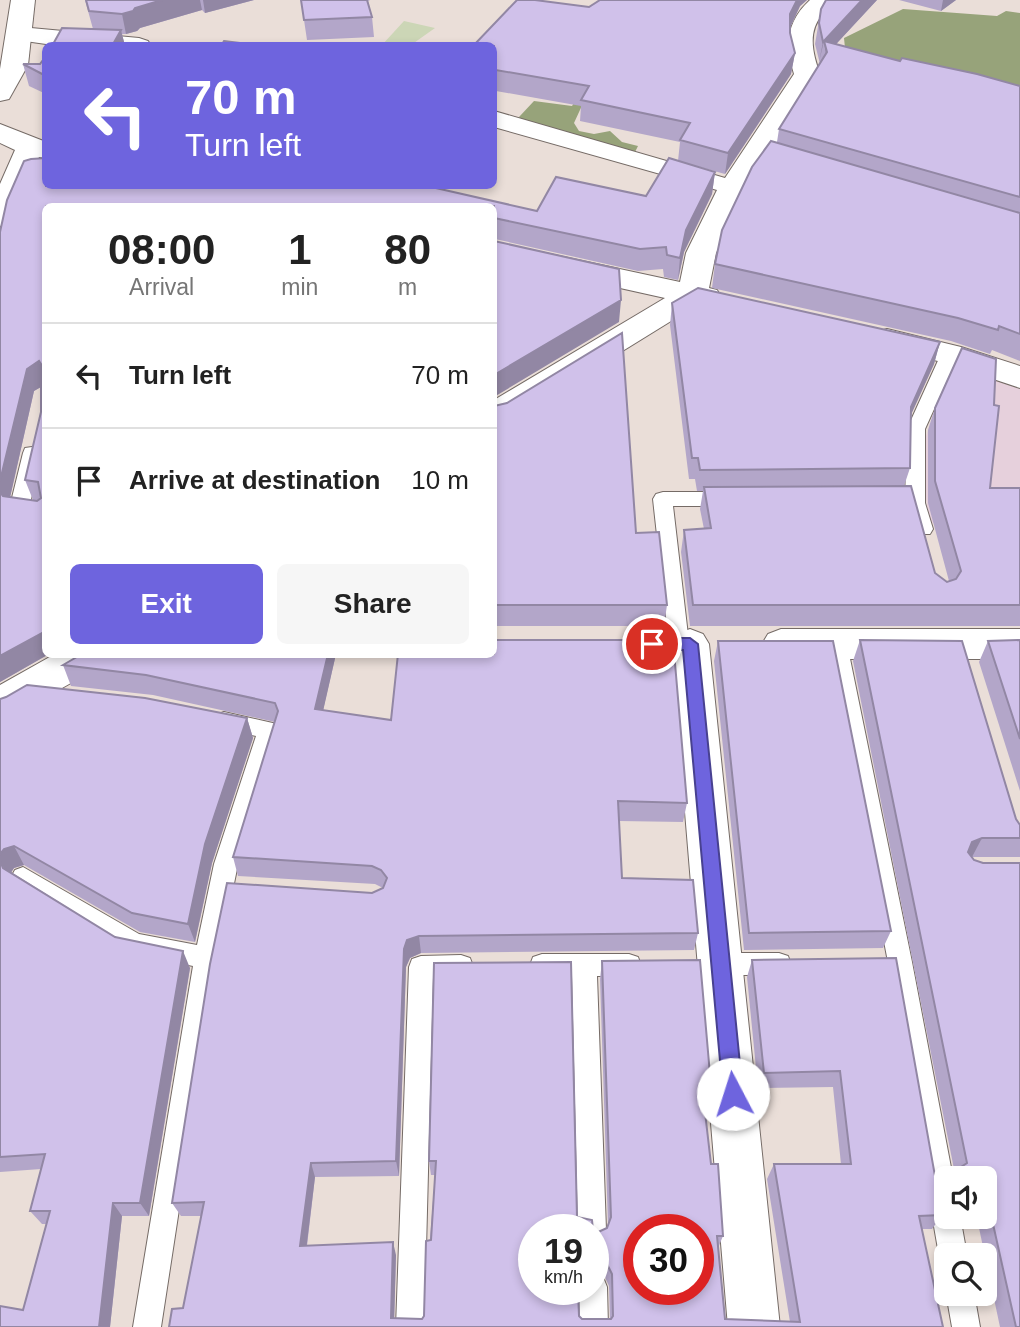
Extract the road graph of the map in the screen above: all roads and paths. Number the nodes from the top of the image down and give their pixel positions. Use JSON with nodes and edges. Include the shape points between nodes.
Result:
{"nodes":[{"id":1,"x":23,"y":0,"type":"edge"},
{"id":2,"x":827,"y":0,"type":"edge"},
{"id":3,"x":20,"y":34,"type":"junction"},
{"id":4,"x":99,"y":42,"type":"edge"},
{"id":5,"x":0,"y":93,"type":"edge"},
{"id":6,"x":497,"y":119,"type":"edge"},
{"id":7,"x":0,"y":132,"type":"edge"},
{"id":8,"x":38,"y":148,"type":"edge"},
{"id":9,"x":732,"y":188,"type":"junction"},
{"id":10,"x":0,"y":217,"type":"edge"},
{"id":11,"x":497,"y":252,"type":"edge"},
{"id":12,"x":693,"y":294,"type":"junction"},
{"id":13,"x":733,"y":303,"type":"edge"},
{"id":14,"x":855,"y":332,"type":"edge"},
{"id":15,"x":950,"y":354,"type":"junction"},
{"id":16,"x":1020,"y":377,"type":"edge"},
{"id":17,"x":497,"y":413,"type":"edge"},
{"id":18,"x":37,"y":432,"type":"edge"},
{"id":19,"x":743,"y":499,"type":"edge"},
{"id":20,"x":42,"y":513,"type":"edge"},
{"id":21,"x":926,"y":542,"type":"edge"},
{"id":22,"x":639,"y":644,"type":"edge"},
{"id":23,"x":711,"y":644,"type":"junction"},
{"id":24,"x":837,"y":644,"type":"junction"},
{"id":25,"x":1020,"y":644,"type":"edge"},
{"id":26,"x":82,"y":658,"type":"edge"},
{"id":27,"x":60,"y":696,"type":"edge"},
{"id":28,"x":10,"y":698,"type":"edge"},
{"id":29,"x":204,"y":717,"type":"edge"},
{"id":30,"x":23,"y":877,"type":"edge"},
{"id":31,"x":222,"y":888,"type":"junction"},
{"id":32,"x":250,"y":890,"type":"edge"},
{"id":33,"x":207,"y":958,"type":"junction"},
{"id":34,"x":900,"y":962,"type":"junction"},
{"id":35,"x":804,"y":963,"type":"edge"},
{"id":36,"x":873,"y":963,"type":"edge"},
{"id":37,"x":707,"y":964,"type":"junction"},
{"id":38,"x":516,"y":965,"type":"edge"},
{"id":39,"x":584,"y":965,"type":"junction"},
{"id":40,"x":653,"y":965,"type":"edge"},
{"id":41,"x":489,"y":966,"type":"edge"},
{"id":42,"x":592,"y":1214,"type":"edge"},
{"id":43,"x":951,"y":1243,"type":"edge"},
{"id":44,"x":593,"y":1305,"type":"edge"},
{"id":45,"x":962,"y":1306,"type":"edge"},
{"id":46,"x":147,"y":1327,"type":"edge"},
{"id":47,"x":410,"y":1327,"type":"edge"},
{"id":48,"x":594,"y":1327,"type":"edge"},
{"id":49,"x":754,"y":1327,"type":"edge"},
{"id":50,"x":966,"y":1327,"type":"edge"}],
"edges":[{"from":1,"to":3,"type":"street"},
{"from":2,"to":9,"type":"street","via":[[818,3],[808,17],[799,44],[807,75],[763,156]]},
{"from":3,"to":4,"type":"street"},
{"from":3,"to":5,"type":"street","via":[[15,65]]},
{"from":6,"to":9,"type":"street"},
{"from":7,"to":8,"type":"street"},
{"from":8,"to":10,"type":"street"},
{"from":9,"to":12,"type":"street","via":[[701,253]]},
{"from":11,"to":12,"type":"street"},
{"from":12,"to":13,"type":"street"},
{"from":12,"to":17,"type":"street"},
{"from":14,"to":15,"type":"street"},
{"from":15,"to":16,"type":"street"},
{"from":15,"to":21,"type":"lane","via":[[916,429],[909,498]]},
{"from":18,"to":20,"type":"lane","via":[[19,510]]},
{"from":19,"to":23,"type":"lane","via":[[663,499]]},
{"from":22,"to":23,"type":"street"},
{"from":23,"to":24,"type":"street"},
{"from":23,"to":37,"type":"street"},
{"from":24,"to":25,"type":"street","via":[[965,657]]},
{"from":24,"to":34,"type":"lane"},
{"from":26,"to":28,"type":"street"},
{"from":27,"to":28,"type":"lane"},
{"from":29,"to":31,"type":"lane","via":[[269,730]]},
{"from":30,"to":33,"type":"lane","via":[[134,944]]},
{"from":31,"to":32,"type":"lane"},
{"from":31,"to":33,"type":"lane"},
{"from":33,"to":46,"type":"lane"},
{"from":34,"to":36,"type":"lane"},
{"from":34,"to":43,"type":"lane"},
{"from":35,"to":37,"type":"lane"},
{"from":37,"to":49,"type":"street"},
{"from":38,"to":39,"type":"lane"},
{"from":39,"to":40,"type":"lane"},
{"from":39,"to":42,"type":"lane"},
{"from":41,"to":47,"type":"lane","via":[[421,967]]},
{"from":44,"to":48,"type":"lane"},
{"from":45,"to":50,"type":"lane"}]}
